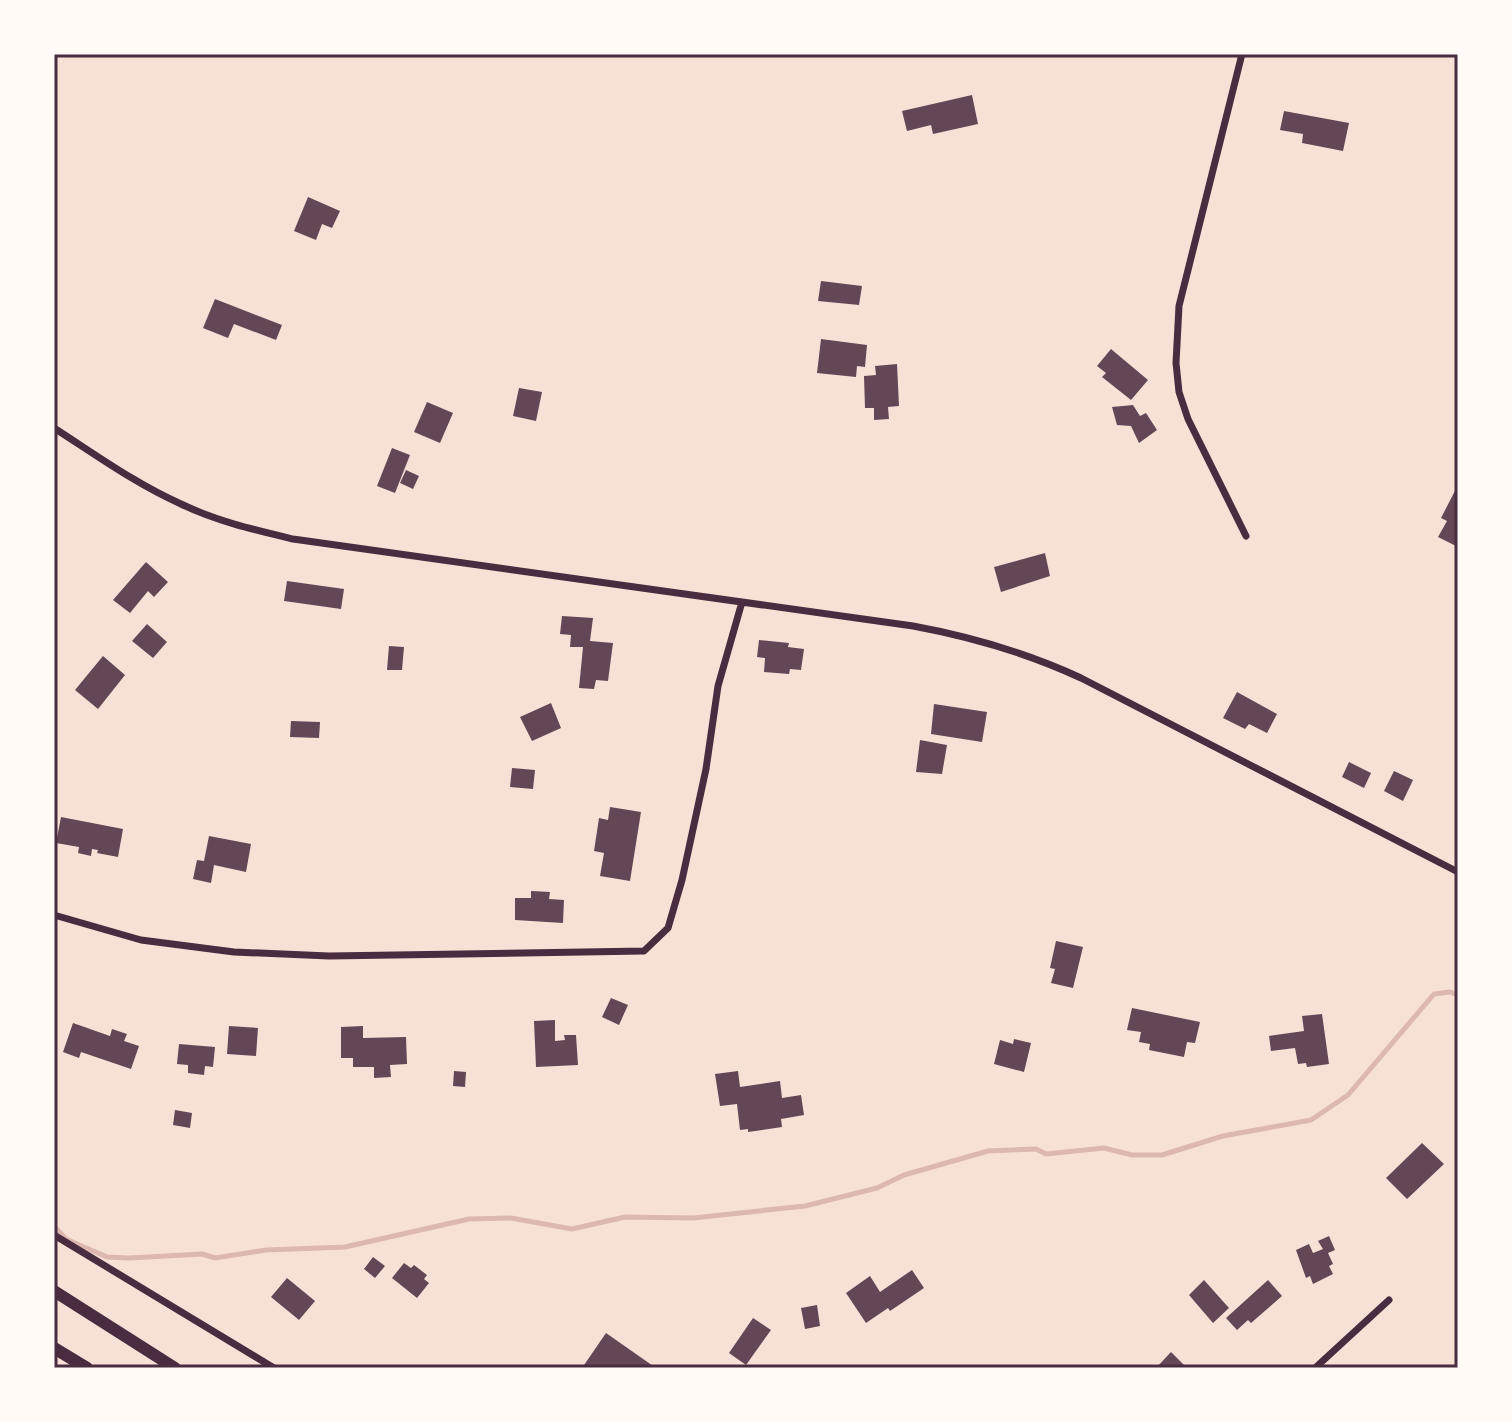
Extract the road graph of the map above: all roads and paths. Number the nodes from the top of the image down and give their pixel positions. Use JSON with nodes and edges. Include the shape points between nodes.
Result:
{"nodes":[{"id":1,"x":1242,"y":54,"type":"edge"},
{"id":2,"x":54,"y":428,"type":"edge"},
{"id":3,"x":1246,"y":536,"type":"dead end"},
{"id":4,"x":742,"y":602,"type":"junction"},
{"id":5,"x":1458,"y":872,"type":"edge"},
{"id":6,"x":54,"y":915,"type":"edge"},
{"id":7,"x":54,"y":1235,"type":"edge"},
{"id":8,"x":54,"y":1291,"type":"edge"},
{"id":9,"x":1389,"y":1300,"type":"dead end"},
{"id":10,"x":54,"y":1348,"type":"edge"},
{"id":11,"x":87,"y":1368,"type":"edge"},
{"id":12,"x":175,"y":1368,"type":"edge"},
{"id":13,"x":274,"y":1368,"type":"edge"},
{"id":14,"x":1315,"y":1368,"type":"edge"}],
"edges":[{"from":1,"to":3,"type":"street","via":[[1179,306],[1176,347],[1179,392],[1188,419]]},
{"from":2,"to":4,"type":"street","via":[[183,506],[253,529]]},
{"from":4,"to":5,"type":"street","via":[[957,634],[1039,658]]},
{"from":4,"to":6,"type":"street","via":[[718,686],[682,880],[668,928],[644,951],[339,956],[234,952],[141,940]]},
{"from":7,"to":13,"type":"street"},
{"from":8,"to":12,"type":"highway"},
{"from":9,"to":14,"type":"street"},
{"from":10,"to":11,"type":"highway"}]}
